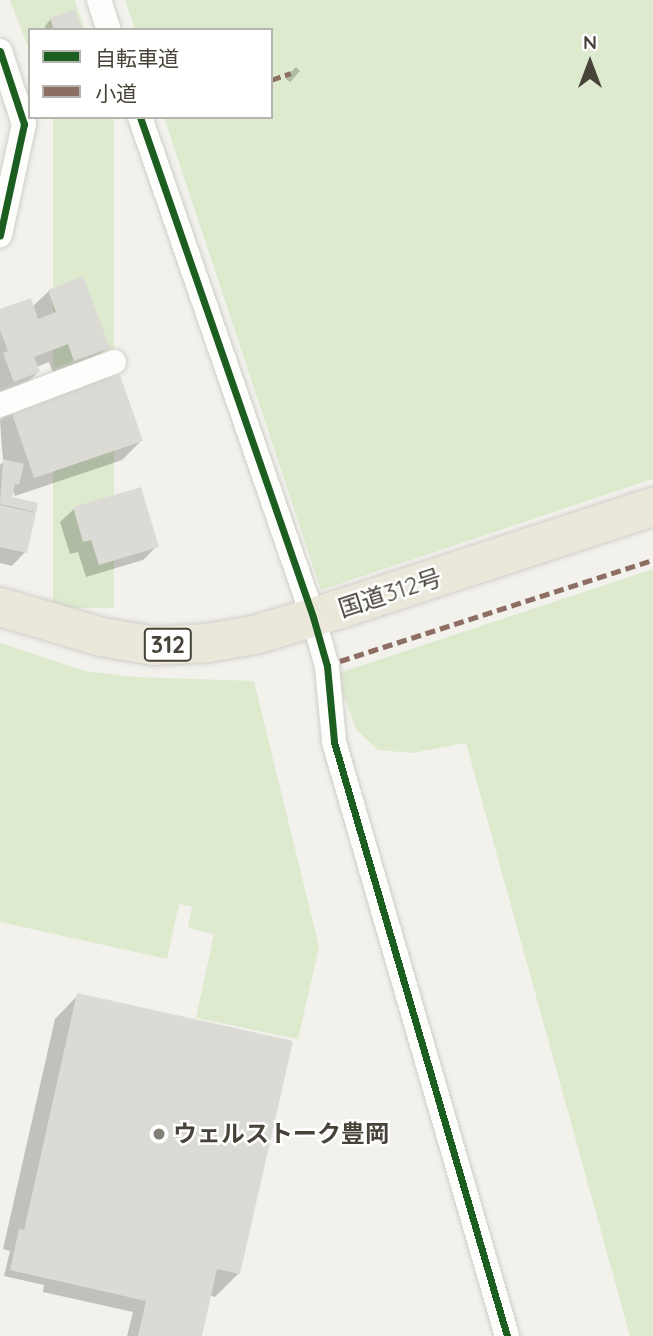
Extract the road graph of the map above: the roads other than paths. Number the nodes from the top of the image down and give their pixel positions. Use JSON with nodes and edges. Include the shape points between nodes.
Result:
{"nodes":[{"id":1,"x":0,"y":51,"type":"edge"},
{"id":2,"x":141,"y":119,"type":"edge"},
{"id":3,"x":0,"y":235,"type":"edge"},
{"id":4,"x":114,"y":362,"type":"dead end"},
{"id":5,"x":0,"y":405,"type":"edge"},
{"id":6,"x":653,"y":507,"type":"edge"},
{"id":7,"x":0,"y":607,"type":"edge"},
{"id":8,"x":325,"y":614,"type":"junction"},
{"id":9,"x":507,"y":1336,"type":"edge"}],
"edges":[{"from":1,"to":3,"type":"street","via":[[24,124]]},
{"from":2,"to":8,"type":"street"},
{"from":4,"to":5,"type":"street"},
{"from":6,"to":8,"type":"highway","name":"国道312号","number":"312"},
{"from":7,"to":8,"type":"highway","name":"国道312号","number":"312","via":[[102,637],[154,646],[255,635]]},
{"from":8,"to":9,"type":"street","via":[[334,742]]}]}
